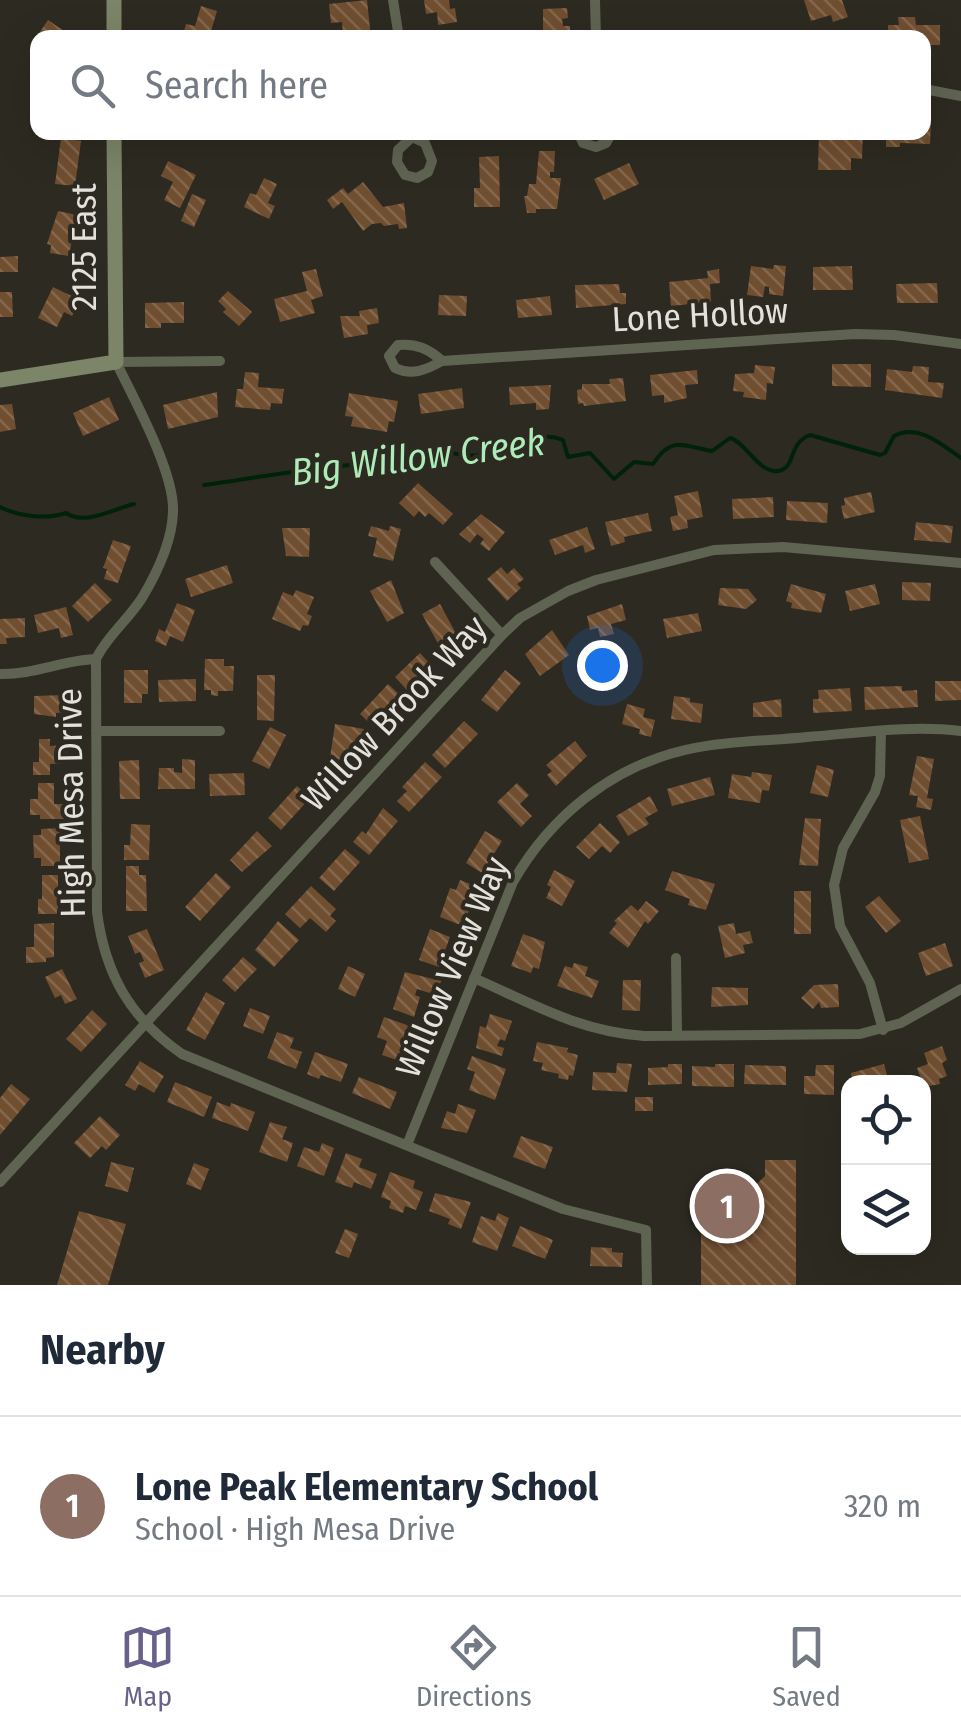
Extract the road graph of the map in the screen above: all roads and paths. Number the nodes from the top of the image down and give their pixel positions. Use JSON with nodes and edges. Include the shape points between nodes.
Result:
{"nodes":[{"id":1,"x":114,"y":0,"type":"edge"},
{"id":2,"x":393,"y":0,"type":"edge"},
{"id":3,"x":596,"y":0,"type":"edge"},
{"id":4,"x":114,"y":30,"type":"edge"},
{"id":5,"x":398,"y":30,"type":"edge"},
{"id":6,"x":596,"y":30,"type":"edge"},
{"id":7,"x":931,"y":90,"type":"edge"},
{"id":8,"x":961,"y":96,"type":"edge"},
{"id":9,"x":114,"y":140,"type":"edge"},
{"id":10,"x":582,"y":140,"type":"edge"},
{"id":11,"x":608,"y":140,"type":"edge"},
{"id":12,"x":961,"y":344,"type":"edge"},
{"id":13,"x":220,"y":361,"type":"dead end"},
{"id":14,"x":442,"y":361,"type":"junction"},
{"id":15,"x":116,"y":362,"type":"junction"},
{"id":16,"x":0,"y":380,"type":"edge"},
{"id":17,"x":434,"y":562,"type":"dead end"},
{"id":18,"x":961,"y":563,"type":"edge"},
{"id":19,"x":502,"y":636,"type":"junction"},
{"id":20,"x":96,"y":659,"type":"junction"},
{"id":21,"x":0,"y":674,"type":"edge"},
{"id":22,"x":882,"y":730,"type":"junction"},
{"id":23,"x":96,"y":731,"type":"junction"},
{"id":24,"x":220,"y":731,"type":"dead end"},
{"id":25,"x":961,"y":731,"type":"edge"},
{"id":26,"x":676,"y":958,"type":"dead end"},
{"id":27,"x":474,"y":978,"type":"junction"},
{"id":28,"x":961,"y":988,"type":"edge"},
{"id":29,"x":144,"y":1024,"type":"junction"},
{"id":30,"x":883,"y":1030,"type":"junction"},
{"id":31,"x":677,"y":1036,"type":"junction"},
{"id":32,"x":407,"y":1145,"type":"junction"},
{"id":33,"x":0,"y":1182,"type":"edge"},
{"id":34,"x":647,"y":1285,"type":"edge"}],
"edges":[{"from":1,"to":4,"type":"street"},
{"from":2,"to":5,"type":"street"},
{"from":3,"to":6,"type":"street"},
{"from":7,"to":8,"type":"street"},
{"from":9,"to":15,"type":"street","name":"2125 East"},
{"from":10,"to":11,"type":"street","via":[[596,147]]},
{"from":12,"to":14,"type":"street","name":"Lone Hollow","via":[[855,334]]},
{"from":13,"to":15,"type":"street"},
{"from":14,"to":14,"type":"street","name":"Lone Hollow","via":[[408,372],[394,368],[389,356],[409,344]]},
{"from":15,"to":16,"type":"street"},
{"from":15,"to":20,"type":"street","name":"High Mesa Drive","via":[[165,471],[173,510],[168,540],[143,596]]},
{"from":17,"to":19,"type":"street"},
{"from":18,"to":19,"type":"street","name":"Willow Brook Way","via":[[783,546],[714,550],[568,591],[531,610]]},
{"from":19,"to":29,"type":"street","name":"Willow Brook Way"},
{"from":20,"to":21,"type":"street"},
{"from":20,"to":23,"type":"street","name":"High Mesa Drive"},
{"from":22,"to":25,"type":"street","name":"Willow View Way"},
{"from":22,"to":27,"type":"street","name":"Willow View Way","via":[[685,750],[615,777],[560,819],[524,863]]},
{"from":22,"to":30,"type":"street","via":[[880,776],[844,848],[834,885],[840,926],[870,983]]},
{"from":23,"to":24,"type":"street"},
{"from":23,"to":29,"type":"street","name":"High Mesa Drive","via":[[100,939],[116,986]]},
{"from":26,"to":31,"type":"street"},
{"from":27,"to":31,"type":"street","via":[[590,1028]]},
{"from":27,"to":32,"type":"street","name":"Willow View Way"},
{"from":28,"to":30,"type":"street"},
{"from":29,"to":32,"type":"street","name":"High Mesa Drive","via":[[182,1054]]},
{"from":29,"to":33,"type":"street","name":"Willow Brook Way"},
{"from":30,"to":31,"type":"street"},
{"from":32,"to":34,"type":"street","name":"High Mesa Drive","via":[[563,1209],[646,1230]]}]}
